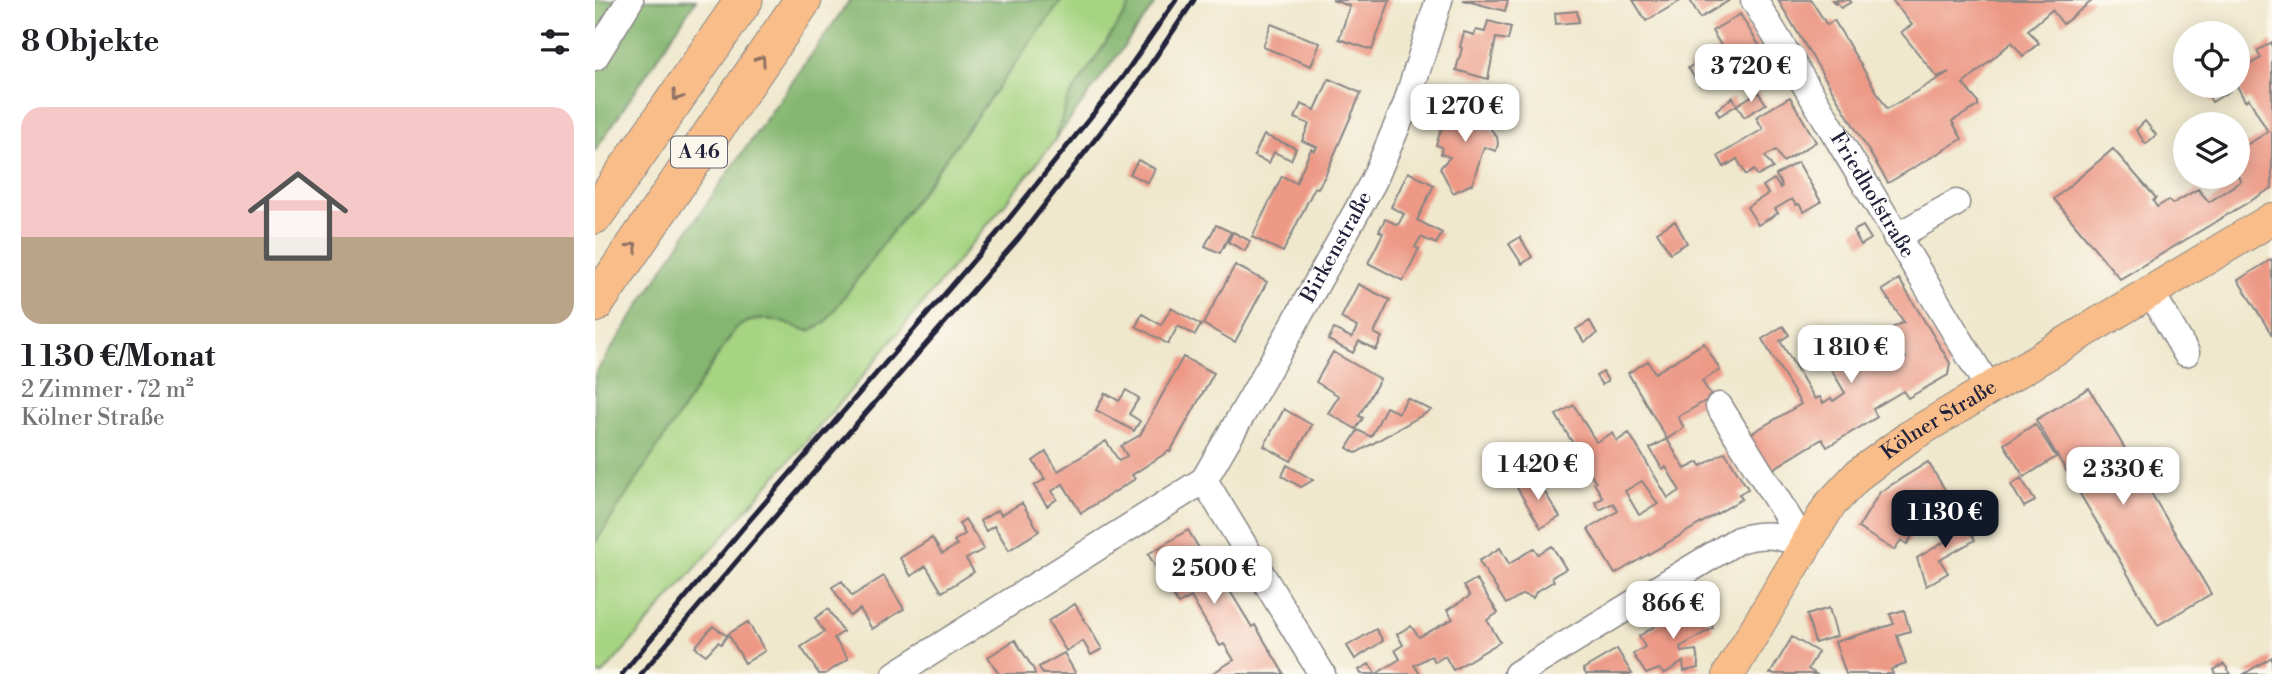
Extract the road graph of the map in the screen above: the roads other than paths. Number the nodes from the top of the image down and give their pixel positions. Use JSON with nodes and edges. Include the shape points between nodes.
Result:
{"nodes":[{"id":1,"x":630,"y":0,"type":"edge"},
{"id":2,"x":744,"y":0,"type":"edge"},
{"id":3,"x":803,"y":0,"type":"edge"},
{"id":4,"x":1439,"y":0,"type":"edge"},
{"id":5,"x":1754,"y":0,"type":"edge"},
{"id":6,"x":595,"y":57,"type":"edge"},
{"id":7,"x":1956,"y":203,"type":"dead end"},
{"id":8,"x":595,"y":215,"type":"edge"},
{"id":9,"x":2272,"y":219,"type":"edge"},
{"id":10,"x":1896,"y":237,"type":"junction"},
{"id":11,"x":2151,"y":292,"type":"junction"},
{"id":12,"x":595,"y":304,"type":"edge"},
{"id":13,"x":2186,"y":353,"type":"dead end"},
{"id":14,"x":1990,"y":390,"type":"junction"},
{"id":15,"x":1719,"y":405,"type":"dead end"},
{"id":16,"x":1204,"y":480,"type":"junction"},
{"id":17,"x":1805,"y":545,"type":"junction"},
{"id":18,"x":897,"y":674,"type":"edge"},
{"id":19,"x":1322,"y":674,"type":"edge"},
{"id":20,"x":1517,"y":674,"type":"edge"},
{"id":21,"x":1729,"y":674,"type":"edge"}],
"edges":[{"from":1,"to":6,"type":"street"},
{"from":2,"to":8,"type":"highway","number":"A 46","one_way":true},
{"from":12,"to":3,"type":"highway","number":"A 46","one_way":true},
{"from":4,"to":16,"type":"street","name":"Birkenstraße","via":[[1406,104],[1377,173]]},
{"from":5,"to":10,"type":"street","name":"Friedhofstraße"},
{"from":7,"to":10,"type":"street"},
{"from":9,"to":11,"type":"main road","name":"Kölner Straße"},
{"from":10,"to":14,"type":"street","name":"Friedhofstraße"},
{"from":11,"to":13,"type":"street"},
{"from":11,"to":14,"type":"main road","name":"Kölner Straße"},
{"from":14,"to":17,"type":"main road","name":"Kölner Straße","via":[[1909,437],[1859,474],[1829,506]]},
{"from":15,"to":17,"type":"street"},
{"from":16,"to":18,"type":"street","name":"Birkenstraße"},
{"from":16,"to":19,"type":"street"},
{"from":17,"to":20,"type":"street","via":[[1775,534],[1738,540]]},
{"from":17,"to":21,"type":"main road","name":"Kölner Straße"}]}
